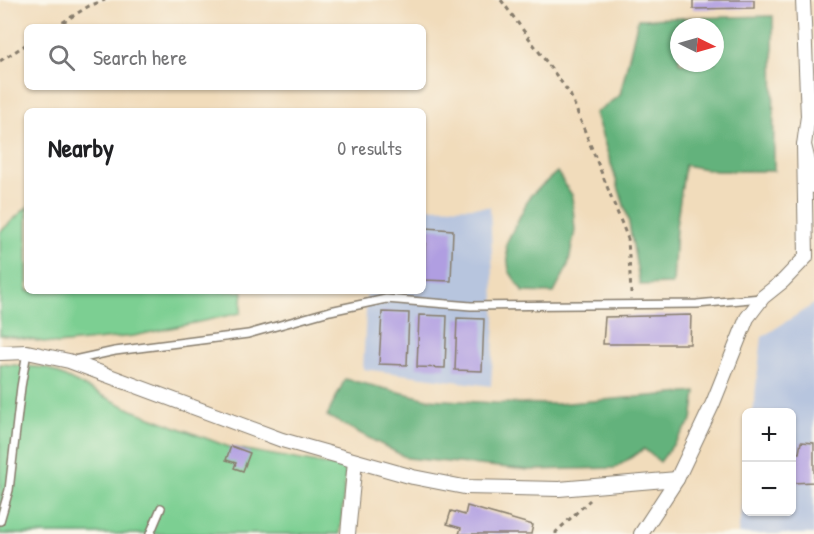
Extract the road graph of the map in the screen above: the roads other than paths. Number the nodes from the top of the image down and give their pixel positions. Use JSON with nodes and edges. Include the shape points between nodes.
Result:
{"nodes":[{"id":1,"x":803,"y":0,"type":"edge"},
{"id":2,"x":804,"y":145,"type":"junction"},
{"id":3,"x":814,"y":186,"type":"edge"},
{"id":4,"x":763,"y":297,"type":"junction"},
{"id":5,"x":27,"y":352,"type":"junction"},
{"id":6,"x":0,"y":354,"type":"edge"},
{"id":7,"x":69,"y":361,"type":"junction"},
{"id":8,"x":355,"y":461,"type":"junction"},
{"id":9,"x":677,"y":479,"type":"junction"},
{"id":10,"x":161,"y":508,"type":"dead end"},
{"id":11,"x":0,"y":521,"type":"edge"},
{"id":12,"x":150,"y":534,"type":"edge"},
{"id":13,"x":348,"y":534,"type":"edge"},
{"id":14,"x":641,"y":534,"type":"edge"}],
"edges":[{"from":1,"to":2,"type":"street","via":[[808,116]]},
{"from":2,"to":3,"type":"street"},
{"from":2,"to":4,"type":"street","via":[[806,256]]},
{"from":4,"to":7,"type":"lane","via":[[697,304],[471,306],[386,299],[248,334],[115,351]]},
{"from":4,"to":9,"type":"street","via":[[747,318],[713,404]]},
{"from":5,"to":6,"type":"street"},
{"from":5,"to":7,"type":"street"},
{"from":5,"to":11,"type":"lane","via":[[9,490]]},
{"from":7,"to":8,"type":"street","via":[[282,440]]},
{"from":8,"to":9,"type":"street","via":[[464,487],[558,489]]},
{"from":8,"to":13,"type":"street"},
{"from":9,"to":14,"type":"street"},
{"from":10,"to":12,"type":"lane"}]}
